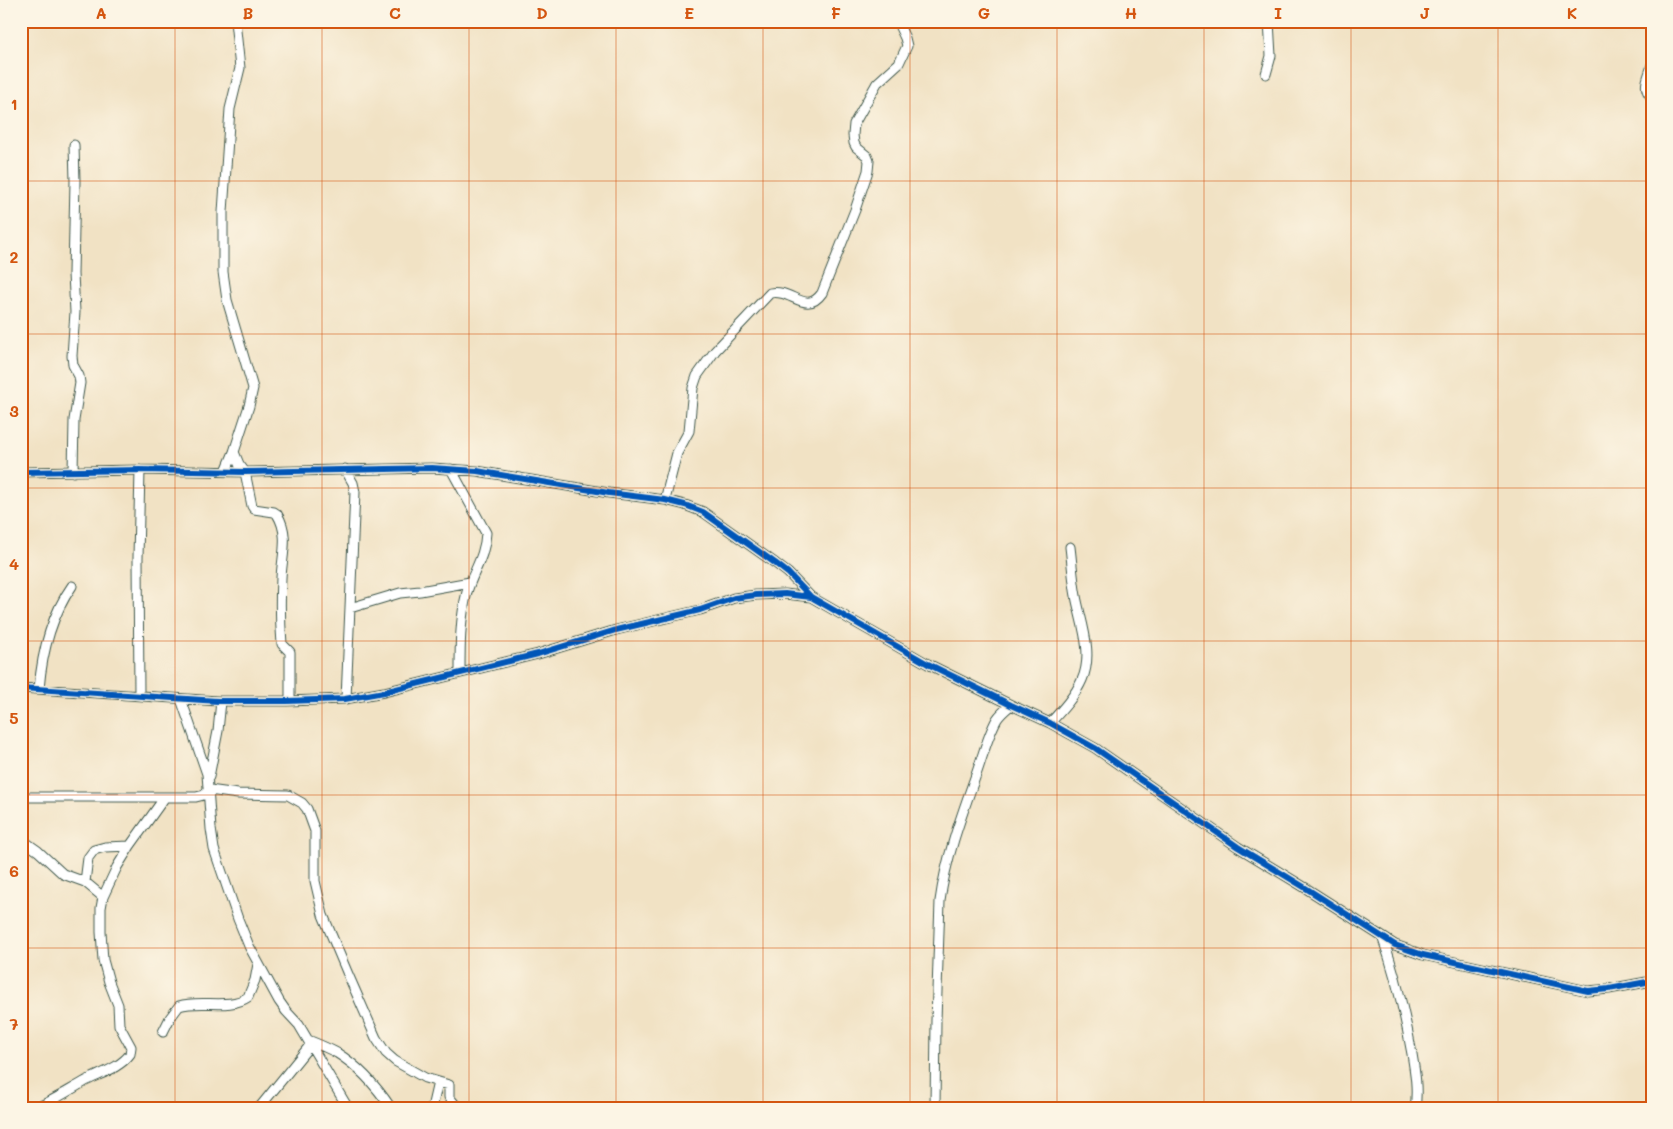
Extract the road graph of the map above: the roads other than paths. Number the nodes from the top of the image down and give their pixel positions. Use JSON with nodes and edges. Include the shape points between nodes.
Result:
{"nodes":[{"id":1,"x":235,"y":21,"type":"edge"},
{"id":2,"x":897,"y":21,"type":"edge"},
{"id":3,"x":1269,"y":21,"type":"edge"},
{"id":4,"x":1652,"y":65,"type":"edge"},
{"id":5,"x":1266,"y":74,"type":"dead end"},
{"id":6,"x":1652,"y":98,"type":"edge"},
{"id":7,"x":74,"y":145,"type":"dead end"},
{"id":8,"x":234,"y":452,"type":"junction"},
{"id":9,"x":345,"y":469,"type":"junction"},
{"id":10,"x":451,"y":469,"type":"junction"},
{"id":11,"x":140,"y":470,"type":"junction"},
{"id":12,"x":226,"y":471,"type":"junction"},
{"id":13,"x":21,"y":472,"type":"edge"},
{"id":14,"x":73,"y":472,"type":"junction"},
{"id":15,"x":245,"y":472,"type":"junction"},
{"id":16,"x":665,"y":500,"type":"junction"},
{"id":17,"x":1070,"y":547,"type":"dead end"},
{"id":18,"x":470,"y":582,"type":"junction"},
{"id":19,"x":72,"y":586,"type":"dead end"},
{"id":20,"x":811,"y":597,"type":"junction"},
{"id":21,"x":350,"y":608,"type":"junction"},
{"id":22,"x":460,"y":673,"type":"junction"},
{"id":23,"x":21,"y":688,"type":"edge"},
{"id":24,"x":39,"y":689,"type":"junction"},
{"id":25,"x":139,"y":696,"type":"junction"},
{"id":26,"x":181,"y":699,"type":"junction"},
{"id":27,"x":346,"y":699,"type":"junction"},
{"id":28,"x":221,"y":701,"type":"junction"},
{"id":29,"x":290,"y":701,"type":"junction"},
{"id":30,"x":1011,"y":706,"type":"junction"},
{"id":31,"x":1050,"y":723,"type":"junction"},
{"id":32,"x":209,"y":786,"type":"junction"},
{"id":33,"x":21,"y":797,"type":"edge"},
{"id":34,"x":165,"y":797,"type":"junction"},
{"id":35,"x":21,"y":839,"type":"edge"},
{"id":36,"x":130,"y":846,"type":"junction"},
{"id":37,"x":85,"y":882,"type":"junction"},
{"id":38,"x":103,"y":897,"type":"junction"},
{"id":39,"x":1383,"y":938,"type":"junction"},
{"id":40,"x":258,"y":964,"type":"junction"},
{"id":41,"x":1652,"y":981,"type":"edge"},
{"id":42,"x":163,"y":1032,"type":"dead end"},
{"id":43,"x":309,"y":1042,"type":"junction"},
{"id":44,"x":438,"y":1082,"type":"junction"},
{"id":45,"x":36,"y":1108,"type":"edge"},
{"id":46,"x":259,"y":1108,"type":"edge"},
{"id":47,"x":348,"y":1108,"type":"edge"},
{"id":48,"x":391,"y":1108,"type":"edge"},
{"id":49,"x":432,"y":1108,"type":"edge"},
{"id":50,"x":458,"y":1108,"type":"edge"},
{"id":51,"x":934,"y":1108,"type":"edge"},
{"id":52,"x":1414,"y":1108,"type":"edge"}],
"edges":[{"from":1,"to":8,"type":"street","via":[[240,68],[230,109],[223,212],[223,272],[227,300],[253,388]]},
{"from":2,"to":16,"type":"street","via":[[907,46],[899,63],[877,83],[854,124],[854,143],[867,156],[868,171],[822,293],[808,303],[785,294],[770,293],[704,364],[693,388],[689,431],[677,454]]},
{"from":3,"to":5,"type":"street","via":[[1271,56]]},
{"from":4,"to":6,"type":"street","via":[[1646,84],[1647,93]]},
{"from":7,"to":14,"type":"street","via":[[75,312],[72,356],[80,383],[74,420]]},
{"from":8,"to":12,"type":"street"},
{"from":8,"to":15,"type":"street"},
{"from":9,"to":10,"type":"street"},
{"from":9,"to":15,"type":"street"},
{"from":9,"to":21,"type":"street","via":[[355,492]]},
{"from":10,"to":16,"type":"street"},
{"from":10,"to":18,"type":"street","via":[[486,534],[481,558]]},
{"from":11,"to":12,"type":"street"},
{"from":11,"to":14,"type":"street"},
{"from":11,"to":25,"type":"street"},
{"from":12,"to":15,"type":"street"},
{"from":13,"to":14,"type":"street"},
{"from":15,"to":29,"type":"street","via":[[252,506],[277,514],[285,537],[280,623],[282,644],[290,652]]},
{"from":16,"to":20,"type":"street","via":[[703,512],[788,572]]},
{"from":17,"to":31,"type":"street","via":[[1087,664],[1074,693]]},
{"from":18,"to":21,"type":"street","via":[[400,594]]},
{"from":18,"to":22,"type":"street","via":[[460,624]]},
{"from":19,"to":24,"type":"street","via":[[52,626]]},
{"from":20,"to":22,"type":"street","via":[[785,594],[734,598],[700,610]]},
{"from":20,"to":30,"type":"street","via":[[928,664]]},
{"from":21,"to":27,"type":"street"},
{"from":22,"to":27,"type":"street"},
{"from":23,"to":24,"type":"street"},
{"from":24,"to":25,"type":"street"},
{"from":25,"to":26,"type":"street"},
{"from":26,"to":28,"type":"street"},
{"from":26,"to":32,"type":"street","via":[[202,756]]},
{"from":27,"to":29,"type":"street"},
{"from":28,"to":29,"type":"street"},
{"from":28,"to":32,"type":"street"},
{"from":30,"to":31,"type":"street"},
{"from":30,"to":51,"type":"street","via":[[1002,712],[989,738],[967,798],[942,885]]},
{"from":31,"to":39,"type":"street","via":[[1094,748],[1238,847]]},
{"from":32,"to":34,"type":"street","via":[[200,797]]},
{"from":32,"to":40,"type":"street","via":[[214,849],[229,897]]},
{"from":32,"to":44,"type":"street","via":[[238,794],[288,795],[307,809],[315,831],[315,881],[323,915],[376,1038],[395,1061]]},
{"from":33,"to":34,"type":"street"},
{"from":34,"to":36,"type":"street"},
{"from":35,"to":37,"type":"street","via":[[63,874]]},
{"from":36,"to":37,"type":"street","via":[[94,850],[88,858]]},
{"from":36,"to":38,"type":"street"},
{"from":37,"to":38,"type":"street"},
{"from":38,"to":45,"type":"street","via":[[100,919],[103,960],[118,1005],[119,1025],[131,1052],[115,1066]]},
{"from":39,"to":41,"type":"street","via":[[1411,952],[1588,990]]},
{"from":39,"to":52,"type":"street","via":[[1410,1042],[1416,1078]]},
{"from":40,"to":42,"type":"street","via":[[256,980],[248,997],[238,1002],[179,1006]]},
{"from":40,"to":43,"type":"street"},
{"from":43,"to":46,"type":"street"},
{"from":43,"to":47,"type":"street"},
{"from":43,"to":48,"type":"street","via":[[339,1054],[353,1065],[381,1092]]},
{"from":44,"to":49,"type":"street"},
{"from":44,"to":50,"type":"street","via":[[449,1085],[449,1097]]}]}
